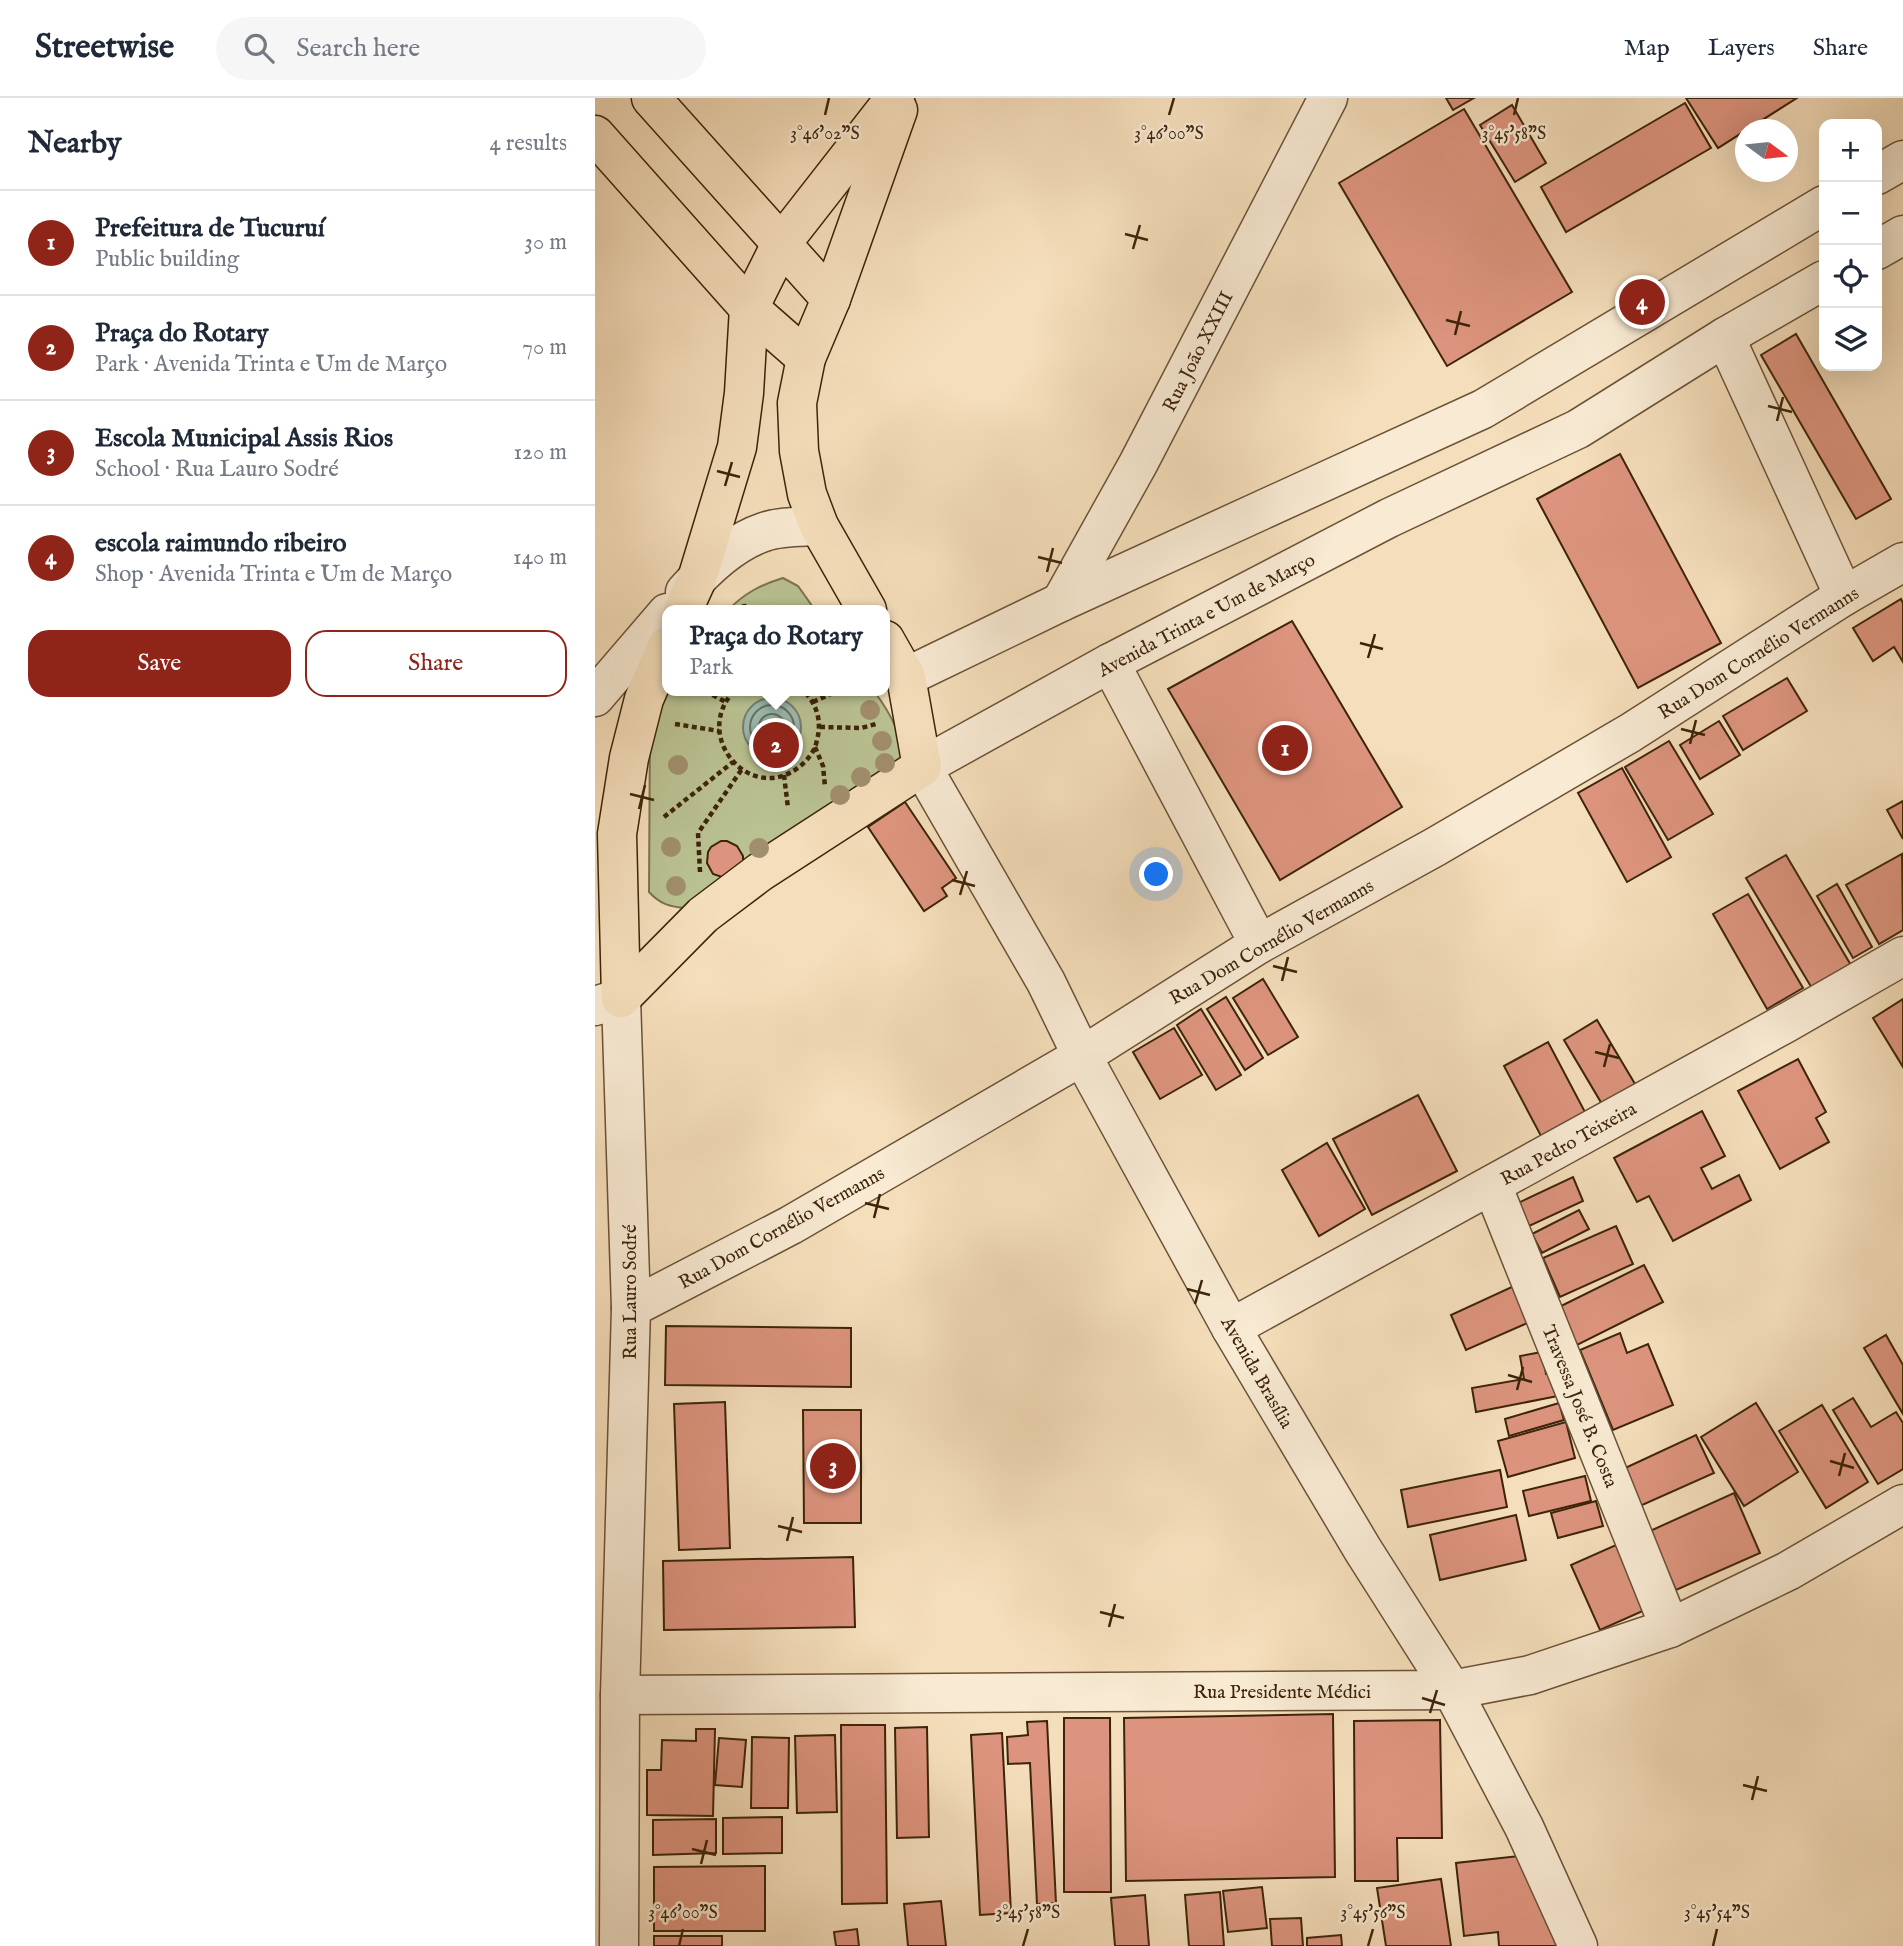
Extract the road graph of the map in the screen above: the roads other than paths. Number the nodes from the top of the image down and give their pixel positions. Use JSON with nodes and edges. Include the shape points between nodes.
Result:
{"nodes":[{"id":1,"x":651,"y":98,"type":"edge"},
{"id":2,"x":895,"y":98,"type":"edge"},
{"id":3,"x":902,"y":98,"type":"edge"},
{"id":4,"x":1328,"y":98,"type":"edge"},
{"id":5,"x":595,"y":135,"type":"edge"},
{"id":6,"x":1903,"y":160,"type":"edge"},
{"id":7,"x":1882,"y":172,"type":"edge"},
{"id":8,"x":1819,"y":208,"type":"edge"},
{"id":9,"x":1903,"y":235,"type":"edge"},
{"id":10,"x":781,"y":244,"type":"junction"},
{"id":11,"x":1882,"y":247,"type":"edge"},
{"id":12,"x":1819,"y":283,"type":"edge"},
{"id":13,"x":831,"y":299,"type":"junction"},
{"id":14,"x":749,"y":308,"type":"junction"},
{"id":15,"x":1725,"y":337,"type":"junction"},
{"id":16,"x":806,"y":358,"type":"junction"},
{"id":17,"x":819,"y":526,"type":"junction"},
{"id":18,"x":1903,"y":562,"type":"edge"},
{"id":19,"x":690,"y":594,"type":"edge"},
{"id":20,"x":1844,"y":596,"type":"junction"},
{"id":21,"x":1061,"y":602,"type":"junction"},
{"id":22,"x":864,"y":605,"type":"edge"},
{"id":23,"x":662,"y":620,"type":"edge"},
{"id":24,"x":890,"y":650,"type":"edge"},
{"id":25,"x":662,"y":658,"type":"edge"},
{"id":26,"x":1110,"y":663,"type":"junction"},
{"id":27,"x":906,"y":677,"type":"junction"},
{"id":28,"x":595,"y":697,"type":"edge"},
{"id":29,"x":922,"y":767,"type":"junction"},
{"id":30,"x":1259,"y":943,"type":"junction"},
{"id":31,"x":1903,"y":956,"type":"edge"},
{"id":32,"x":608,"y":1002,"type":"edge"},
{"id":33,"x":1082,"y":1056,"type":"junction"},
{"id":34,"x":1492,"y":1185,"type":"junction"},
{"id":35,"x":632,"y":1308,"type":"junction"},
{"id":36,"x":1231,"y":1328,"type":"junction"},
{"id":37,"x":1903,"y":1504,"type":"edge"},
{"id":38,"x":1670,"y":1628,"type":"junction"},
{"id":39,"x":1452,"y":1690,"type":"junction"},
{"id":40,"x":620,"y":1695,"type":"junction"},
{"id":41,"x":619,"y":1946,"type":"edge"},
{"id":42,"x":1578,"y":1946,"type":"edge"}],
"edges":[{"from":1,"to":10,"type":"main road"},
{"from":2,"to":10,"type":"main road"},
{"from":3,"to":13,"type":"main road"},
{"from":4,"to":21,"type":"street","name":"Rua João XXIII"},
{"from":5,"to":14,"type":"main road"},
{"from":6,"to":7,"type":"street"},
{"from":8,"to":21,"type":"street","via":[[1483,409]]},
{"from":9,"to":11,"type":"street"},
{"from":10,"to":13,"type":"main road"},
{"from":10,"to":14,"type":"main road"},
{"from":12,"to":15,"type":"street","name":"Avenida Trinta e Um de Março"},
{"from":13,"to":16,"type":"main road"},
{"from":14,"to":16,"type":"main road"},
{"from":14,"to":19,"type":"main road","via":[[737,447]]},
{"from":15,"to":20,"type":"street"},
{"from":15,"to":26,"type":"street","name":"Avenida Trinta e Um de Março","via":[[1578,429],[1389,518]]},
{"from":16,"to":17,"type":"main road","via":[[797,403],[799,451]]},
{"from":17,"to":19,"type":"street","via":[[762,532],[738,545]]},
{"from":17,"to":22,"type":"main road"},
{"from":18,"to":20,"type":"street","name":"Rua Dom Cornélio Vermanns"},
{"from":20,"to":30,"type":"street","name":"Rua Dom Cornélio Vermanns","via":[[1630,733]]},
{"from":21,"to":27,"type":"street"},
{"from":23,"to":28,"type":"street"},
{"from":24,"to":27,"type":"main road","name":"Avenida Brasília"},
{"from":25,"to":32,"type":"main road","name":"Rua Lauro Sodré","via":[[644,699],[617,834]]},
{"from":26,"to":29,"type":"street","name":"Avenida Trinta e Um de Março"},
{"from":26,"to":30,"type":"street"},
{"from":27,"to":29,"type":"main road","name":"Avenida Brasília"},
{"from":29,"to":32,"type":"main road","name":"Avenida Trinta e Um de Março","via":[[760,872],[703,915]]},
{"from":29,"to":33,"type":"street","name":"Avenida Brasília","via":[[1046,982]]},
{"from":30,"to":33,"type":"street","name":"Rua Dom Cornélio Vermanns"},
{"from":31,"to":34,"type":"street","name":"Rua Pedro Teixeira"},
{"from":32,"to":35,"type":"street","name":"Rua Lauro Sodré"},
{"from":33,"to":35,"type":"street","name":"Rua Dom Cornélio Vermanns","via":[[792,1225]]},
{"from":33,"to":36,"type":"street","name":"Avenida Brasília"},
{"from":34,"to":36,"type":"street","name":"Rua Pedro Teixeira"},
{"from":34,"to":38,"type":"street","name":"Travessa José B. Costa"},
{"from":35,"to":40,"type":"street","name":"Rua Lauro Sodré"},
{"from":36,"to":39,"type":"street","name":"Avenida Brasília"},
{"from":37,"to":38,"type":"street","name":"Rua Presidente Médici","via":[[1788,1572]]},
{"from":38,"to":39,"type":"street","name":"Rua Presidente Médici","via":[[1530,1675]]},
{"from":39,"to":40,"type":"street","name":"Rua Presidente Médici"},
{"from":39,"to":42,"type":"street","name":"Avenida Brasília","via":[[1524,1827]]},
{"from":40,"to":41,"type":"street","name":"Rua Lauro Sodré"}]}
